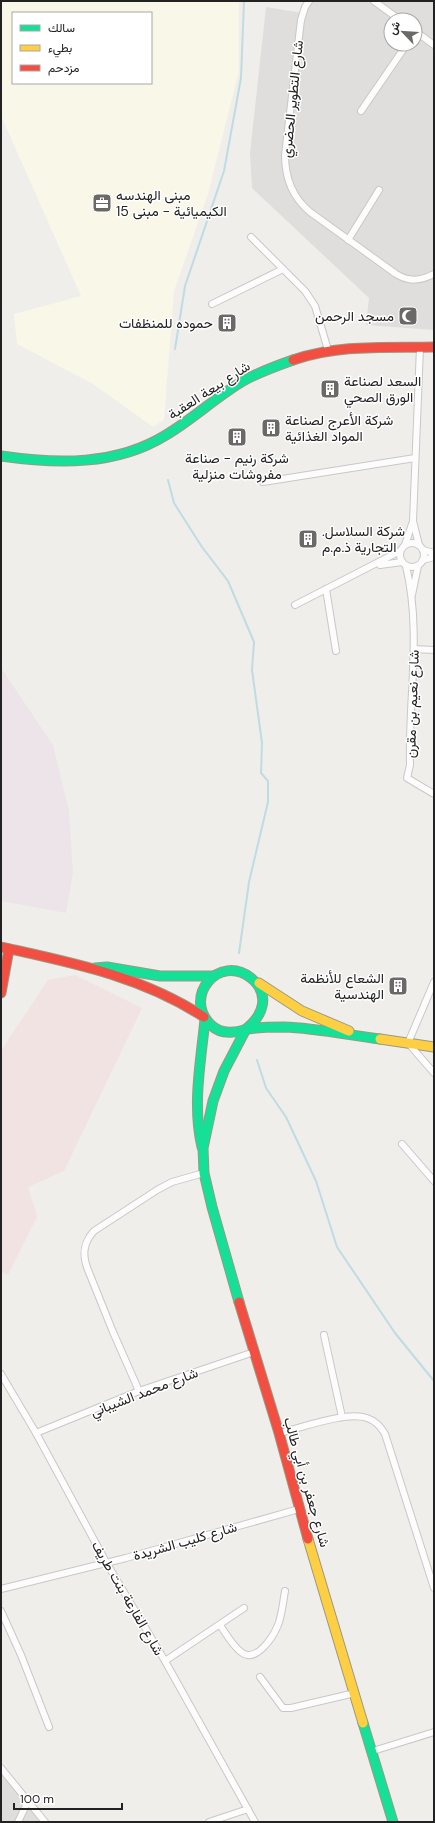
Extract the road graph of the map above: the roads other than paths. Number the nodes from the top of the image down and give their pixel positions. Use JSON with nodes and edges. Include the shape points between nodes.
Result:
{"nodes":[{"id":1,"x":310,"y":1,"type":"edge"},
{"id":2,"x":374,"y":1,"type":"edge"},
{"id":3,"x":389,"y":12,"type":"edge"},
{"id":4,"x":423,"y":37,"type":"edge"},
{"id":5,"x":434,"y":45,"type":"edge"},
{"id":6,"x":402,"y":52,"type":"edge"},
{"id":7,"x":362,"y":111,"type":"dead end"},
{"id":8,"x":379,"y":190,"type":"dead end"},
{"id":9,"x":251,"y":237,"type":"dead end"},
{"id":10,"x":348,"y":240,"type":"junction"},
{"id":11,"x":283,"y":270,"type":"junction"},
{"id":12,"x":434,"y":275,"type":"edge"},
{"id":13,"x":212,"y":304,"type":"dead end"},
{"id":14,"x":420,"y":347,"type":"junction"},
{"id":15,"x":434,"y":347,"type":"edge"},
{"id":16,"x":328,"y":350,"type":"junction"},
{"id":17,"x":1,"y":456,"type":"edge"},
{"id":18,"x":415,"y":458,"type":"junction"},
{"id":19,"x":263,"y":482,"type":"dead end"},
{"id":20,"x":413,"y":521,"type":"junction"},
{"id":21,"x":405,"y":545,"type":"junction"},
{"id":22,"x":421,"y":548,"type":"junction"},
{"id":23,"x":400,"y":551,"type":"junction"},
{"id":24,"x":434,"y":553,"type":"edge"},
{"id":25,"x":434,"y":558,"type":"edge"},
{"id":26,"x":423,"y":560,"type":"junction"},
{"id":27,"x":404,"y":564,"type":"junction"},
{"id":28,"x":376,"y":565,"type":"junction"},
{"id":29,"x":418,"y":566,"type":"junction"},
{"id":30,"x":326,"y":589,"type":"junction"},
{"id":31,"x":411,"y":598,"type":"junction"},
{"id":32,"x":295,"y":605,"type":"dead end"},
{"id":33,"x":414,"y":649,"type":"junction"},
{"id":34,"x":434,"y":650,"type":"edge"},
{"id":35,"x":336,"y":651,"type":"dead end"},
{"id":36,"x":434,"y":794,"type":"edge"},
{"id":37,"x":5,"y":948,"type":"edge"},
{"id":38,"x":94,"y":968,"type":"junction"},
{"id":39,"x":213,"y":976,"type":"junction"},
{"id":40,"x":255,"y":980,"type":"junction"},
{"id":41,"x":434,"y":982,"type":"edge"},
{"id":42,"x":1,"y":993,"type":"edge"},
{"id":43,"x":205,"y":1018,"type":"junction"},
{"id":44,"x":246,"y":1029,"type":"junction"},
{"id":45,"x":362,"y":1036,"type":"junction"},
{"id":46,"x":408,"y":1043,"type":"junction"},
{"id":47,"x":434,"y":1047,"type":"edge"},
{"id":48,"x":434,"y":1073,"type":"edge"},
{"id":49,"x":402,"y":1144,"type":"dead end"},
{"id":50,"x":202,"y":1148,"type":"junction"},
{"id":51,"x":204,"y":1172,"type":"junction"},
{"id":52,"x":434,"y":1180,"type":"edge"},
{"id":53,"x":324,"y":1334,"type":"dead end"},
{"id":54,"x":254,"y":1352,"type":"junction"},
{"id":55,"x":1,"y":1374,"type":"edge"},
{"id":56,"x":140,"y":1391,"type":"junction"},
{"id":57,"x":342,"y":1417,"type":"junction"},
{"id":58,"x":36,"y":1433,"type":"junction"},
{"id":59,"x":279,"y":1433,"type":"junction"},
{"id":60,"x":299,"y":1509,"type":"junction"},
{"id":61,"x":106,"y":1562,"type":"junction"},
{"id":62,"x":434,"y":1588,"type":"edge"},
{"id":63,"x":1,"y":1589,"type":"edge"},
{"id":64,"x":285,"y":1591,"type":"dead end"},
{"id":65,"x":244,"y":1608,"type":"dead end"},
{"id":66,"x":1,"y":1611,"type":"edge"},
{"id":67,"x":220,"y":1625,"type":"junction"},
{"id":68,"x":165,"y":1661,"type":"junction"},
{"id":69,"x":260,"y":1677,"type":"dead end"},
{"id":70,"x":355,"y":1693,"type":"junction"},
{"id":71,"x":49,"y":1727,"type":"dead end"},
{"id":72,"x":434,"y":1732,"type":"edge"},
{"id":73,"x":373,"y":1751,"type":"junction"},
{"id":74,"x":1,"y":1768,"type":"edge"},
{"id":75,"x":28,"y":1801,"type":"junction"},
{"id":76,"x":248,"y":1808,"type":"junction"},
{"id":77,"x":18,"y":1822,"type":"edge"},
{"id":78,"x":46,"y":1822,"type":"edge"},
{"id":79,"x":209,"y":1822,"type":"edge"},
{"id":80,"x":255,"y":1822,"type":"edge"},
{"id":81,"x":393,"y":1822,"type":"edge"}],
"edges":[{"from":1,"to":10,"type":"street","name":"شارع التطوير الحضري","via":[[301,20],[285,155],[287,177],[302,205]]},
{"from":2,"to":3,"type":"street"},
{"from":4,"to":5,"type":"street"},
{"from":6,"to":7,"type":"street"},
{"from":8,"to":10,"type":"street"},
{"from":9,"to":11,"type":"street"},
{"from":10,"to":12,"type":"street","name":"شارع التطوير الحضري","via":[[402,278],[417,280]]},
{"from":11,"to":13,"type":"street"},
{"from":11,"to":16,"type":"street","via":[[315,306]]},
{"from":14,"to":15,"type":"street","name":"شارع بيعة العقبة"},
{"from":14,"to":16,"type":"street","name":"شارع بيعة العقبة"},
{"from":14,"to":18,"type":"street"},
{"from":16,"to":17,"type":"street","name":"شارع بيعة العقبة","via":[[306,355],[257,374],[146,445],[90,460],[64,462]]},
{"from":18,"to":19,"type":"street"},
{"from":18,"to":20,"type":"street"},
{"from":20,"to":21,"type":"street"},
{"from":20,"to":22,"type":"street"},
{"from":21,"to":22,"type":"street","via":[[412,543]]},
{"from":21,"to":23,"type":"street"},
{"from":22,"to":24,"type":"street"},
{"from":22,"to":26,"type":"street"},
{"from":23,"to":27,"type":"street"},
{"from":23,"to":28,"type":"street"},
{"from":25,"to":26,"type":"street"},
{"from":26,"to":29,"type":"street"},
{"from":27,"to":28,"type":"street"},
{"from":27,"to":29,"type":"street","via":[[411,568]]},
{"from":27,"to":31,"type":"street","name":"شارع نعيم بن مقرن"},
{"from":28,"to":30,"type":"street"},
{"from":29,"to":31,"type":"street","name":"شارع نعيم بن مقرن"},
{"from":30,"to":32,"type":"street"},
{"from":30,"to":35,"type":"street"},
{"from":31,"to":33,"type":"street","name":"شارع نعيم بن مقرن"},
{"from":33,"to":34,"type":"street"},
{"from":33,"to":36,"type":"street","name":"شارع نعيم بن مقرن","via":[[410,765],[407,778]]},
{"from":37,"to":38,"type":"street"},
{"from":37,"to":42,"type":"street"},
{"from":38,"to":39,"type":"street","via":[[107,967],[160,976]]},
{"from":38,"to":43,"type":"street","via":[[157,990]]},
{"from":39,"to":40,"type":"street","via":[[230,970],[248,974]]},
{"from":39,"to":43,"type":"street","via":[[205,984],[201,995]]},
{"from":40,"to":44,"type":"street","via":[[261,990],[262,1007],[255,1022]]},
{"from":40,"to":45,"type":"street","via":[[303,1013]]},
{"from":41,"to":46,"type":"street"},
{"from":43,"to":44,"type":"street","via":[[224,1032]]},
{"from":43,"to":50,"type":"street","name":"شارع جعفر بن أبي طالب","via":[[197,1114]]},
{"from":44,"to":45,"type":"street","via":[[282,1027]]},
{"from":44,"to":50,"type":"street","name":"شارع جعفر بن أبي طالب","via":[[218,1086]]},
{"from":45,"to":46,"type":"street"},
{"from":46,"to":47,"type":"street"},
{"from":46,"to":48,"type":"street"},
{"from":49,"to":52,"type":"street"},
{"from":50,"to":51,"type":"street","name":"شارع جعفر بن أبي طالب"},
{"from":51,"to":54,"type":"street","name":"شارع جعفر بن أبي طالب"},
{"from":51,"to":56,"type":"street","via":[[172,1182],[146,1196],[94,1230],[84,1248],[84,1260]]},
{"from":53,"to":57,"type":"street"},
{"from":54,"to":56,"type":"street","name":"شارع محمد الشيباني"},
{"from":54,"to":59,"type":"street","name":"شارع جعفر بن أبي طالب"},
{"from":55,"to":58,"type":"street","name":"شارع الفارعة بنت طريف"},
{"from":56,"to":58,"type":"street","name":"شارع محمد الشيباني"},
{"from":57,"to":59,"type":"street"},
{"from":57,"to":62,"type":"street","via":[[367,1418],[380,1426],[385,1434]]},
{"from":58,"to":61,"type":"street","name":"شارع الفارعة بنت طريف"},
{"from":59,"to":60,"type":"street","name":"شارع جعفر بن أبي طالب"},
{"from":60,"to":61,"type":"street","name":"شارع كليب الشريدة"},
{"from":60,"to":70,"type":"street","name":"شارع جعفر بن أبي طالب"},
{"from":61,"to":63,"type":"street","name":"شارع كليب الشريدة"},
{"from":61,"to":68,"type":"street","name":"شارع الفارعة بنت طريف"},
{"from":64,"to":67,"type":"street","via":[[278,1624],[264,1647],[253,1655],[242,1653]]},
{"from":65,"to":67,"type":"street"},
{"from":66,"to":71,"type":"street"},
{"from":67,"to":68,"type":"street"},
{"from":68,"to":76,"type":"street","name":"شارع الفارعة بنت طريف"},
{"from":69,"to":70,"type":"street","via":[[283,1708]]},
{"from":70,"to":73,"type":"street","name":"شارع جعفر بن أبي طالب"},
{"from":72,"to":73,"type":"street"},
{"from":73,"to":81,"type":"street","name":"شارع جعفر بن أبي طالب"},
{"from":74,"to":75,"type":"street"},
{"from":75,"to":77,"type":"street"},
{"from":75,"to":78,"type":"street"},
{"from":76,"to":79,"type":"street"},
{"from":76,"to":80,"type":"street","name":"شارع الفارعة بنت طريف"}]}
